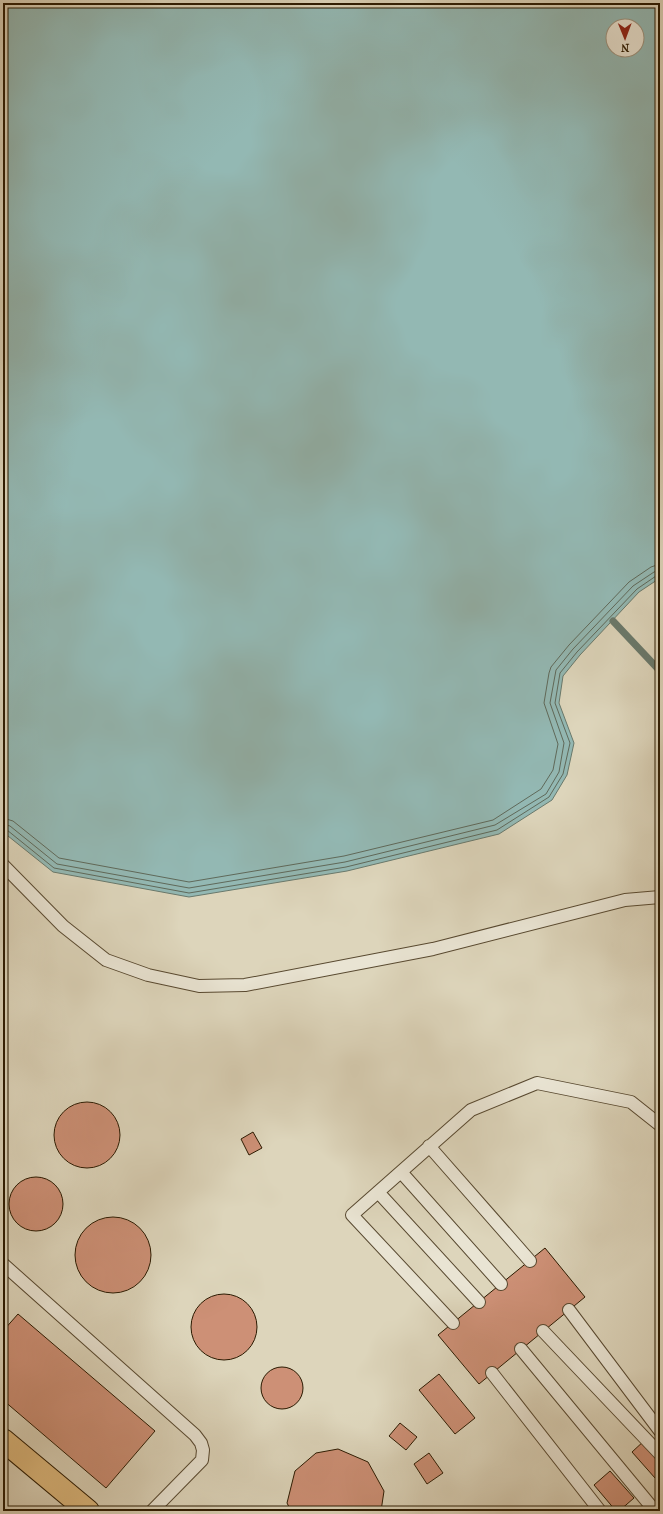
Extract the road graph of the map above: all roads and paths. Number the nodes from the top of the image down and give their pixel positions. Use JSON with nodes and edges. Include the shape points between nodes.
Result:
{"nodes":[{"id":1,"x":3,"y":865,"type":"edge"},
{"id":2,"x":660,"y":897,"type":"edge"},
{"id":3,"x":660,"y":1125,"type":"edge"},
{"id":4,"x":429,"y":1146,"type":"junction"},
{"id":5,"x":401,"y":1172,"type":"junction"},
{"id":6,"x":378,"y":1192,"type":"junction"},
{"id":7,"x":530,"y":1261,"type":"dead end"},
{"id":8,"x":3,"y":1264,"type":"edge"},
{"id":9,"x":501,"y":1284,"type":"dead end"},
{"id":10,"x":479,"y":1302,"type":"dead end"},
{"id":11,"x":570,"y":1310,"type":"dead end"},
{"id":12,"x":453,"y":1323,"type":"dead end"},
{"id":13,"x":543,"y":1331,"type":"dead end"},
{"id":14,"x":521,"y":1349,"type":"dead end"},
{"id":15,"x":492,"y":1373,"type":"dead end"},
{"id":16,"x":660,"y":1431,"type":"edge"},
{"id":17,"x":3,"y":1440,"type":"edge"},
{"id":18,"x":660,"y":1454,"type":"edge"},
{"id":19,"x":88,"y":1511,"type":"edge"},
{"id":20,"x":152,"y":1511,"type":"edge"},
{"id":21,"x":600,"y":1511,"type":"edge"},
{"id":22,"x":655,"y":1511,"type":"edge"}],
"edges":[{"from":1,"to":2,"type":"lane","via":[[63,926],[106,960],[148,975],[199,986],[253,984],[433,949],[625,900]]},
{"from":3,"to":4,"type":"lane","via":[[631,1102],[537,1083],[471,1110]]},
{"from":4,"to":5,"type":"lane"},
{"from":4,"to":7,"type":"lane"},
{"from":5,"to":6,"type":"lane"},
{"from":5,"to":9,"type":"lane"},
{"from":6,"to":10,"type":"lane"},
{"from":6,"to":12,"type":"lane","via":[[352,1215]]},
{"from":8,"to":20,"type":"lane","via":[[167,1409],[201,1443],[202,1460]]},
{"from":11,"to":16,"type":"lane"},
{"from":13,"to":18,"type":"lane"},
{"from":14,"to":22,"type":"lane"},
{"from":15,"to":21,"type":"lane"},
{"from":17,"to":19,"type":"highway"}]}
